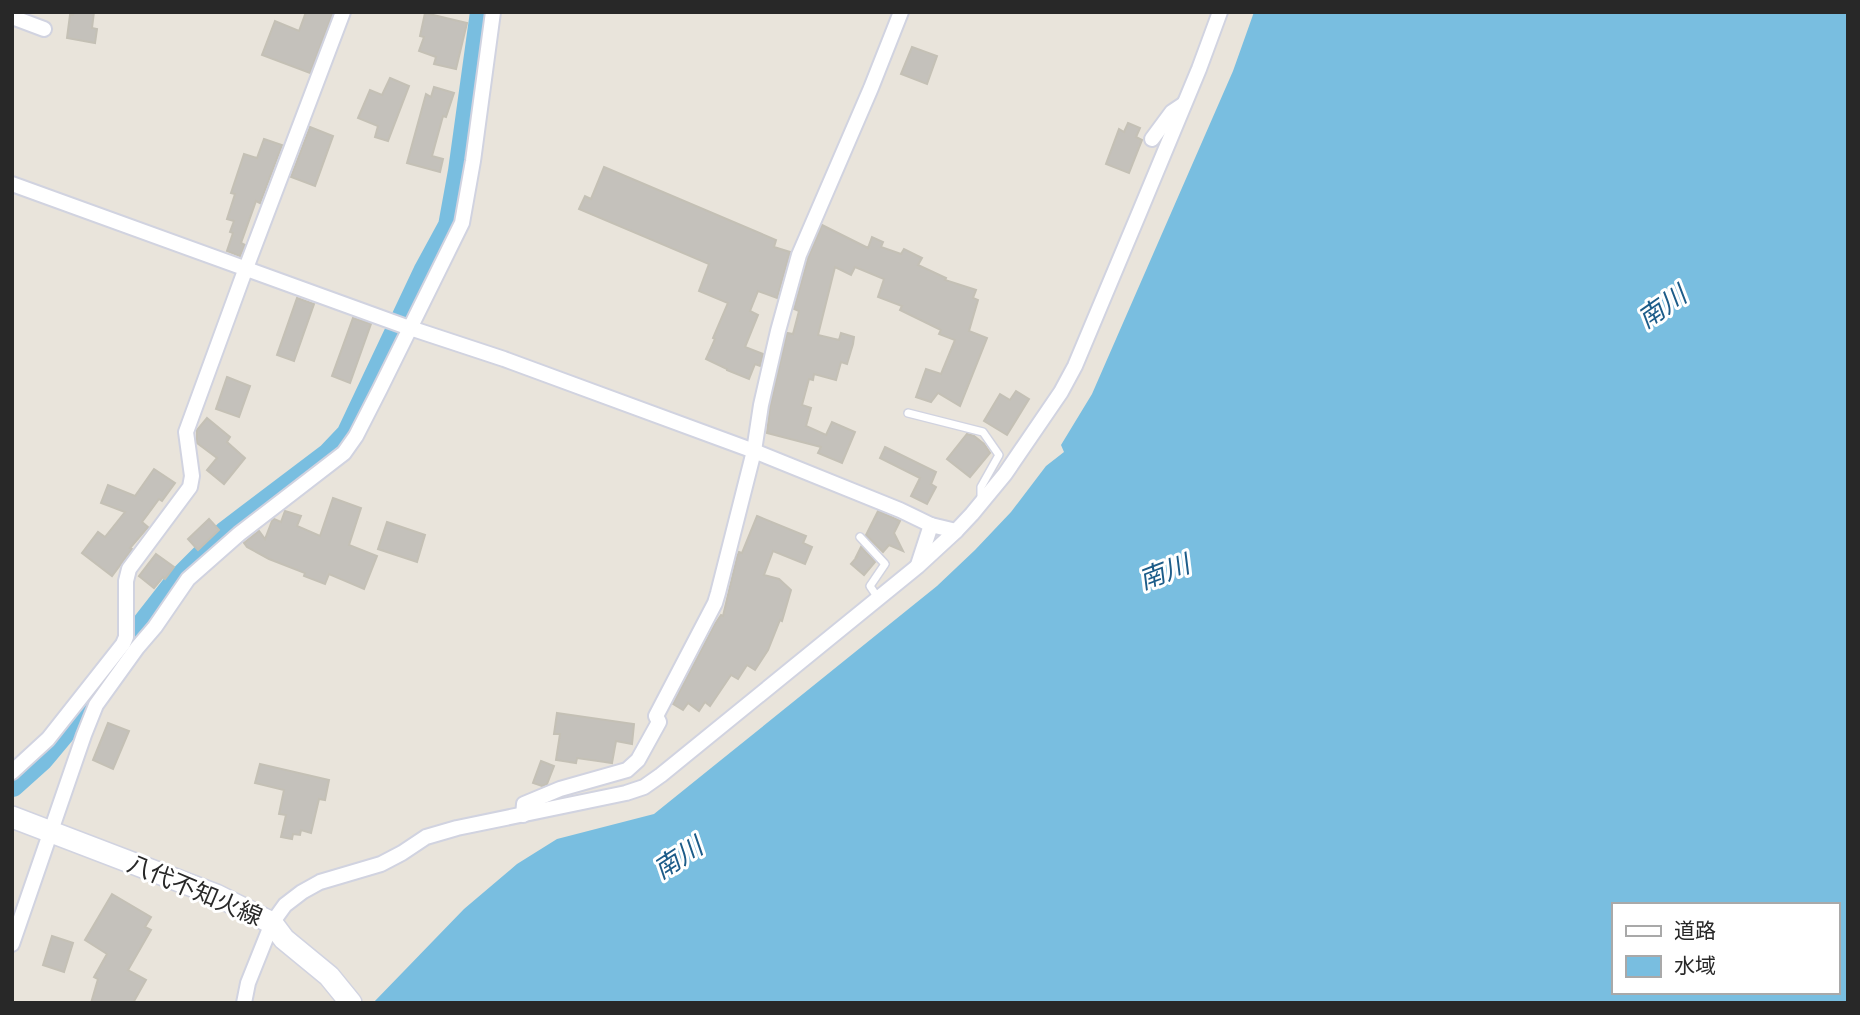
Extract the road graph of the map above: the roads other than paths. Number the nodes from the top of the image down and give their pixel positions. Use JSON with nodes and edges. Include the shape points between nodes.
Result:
{"nodes":[{"id":1,"x":343,"y":12,"type":"edge"},
{"id":2,"x":493,"y":12,"type":"edge"},
{"id":3,"x":901,"y":12,"type":"edge"},
{"id":4,"x":1220,"y":12,"type":"edge"},
{"id":5,"x":12,"y":17,"type":"edge"},
{"id":6,"x":44,"y":29,"type":"dead end"},
{"id":7,"x":1185,"y":103,"type":"junction"},
{"id":8,"x":1152,"y":139,"type":"dead end"},
{"id":9,"x":12,"y":184,"type":"edge"},
{"id":10,"x":246,"y":269,"type":"junction"},
{"id":11,"x":403,"y":325,"type":"junction"},
{"id":12,"x":908,"y":413,"type":"dead end"},
{"id":13,"x":754,"y":451,"type":"junction"},
{"id":14,"x":980,"y":504,"type":"junction"},
{"id":15,"x":931,"y":525,"type":"junction"},
{"id":16,"x":956,"y":531,"type":"junction"},
{"id":17,"x":860,"y":537,"type":"dead end"},
{"id":18,"x":918,"y":566,"type":"junction"},
{"id":19,"x":878,"y":598,"type":"junction"},
{"id":20,"x":12,"y":772,"type":"edge"},
{"id":21,"x":523,"y":815,"type":"junction"},
{"id":22,"x":12,"y":817,"type":"edge"},
{"id":23,"x":51,"y":832,"type":"junction"},
{"id":24,"x":278,"y":931,"type":"junction"},
{"id":25,"x":12,"y":944,"type":"edge"},
{"id":26,"x":248,"y":983,"type":"junction"},
{"id":27,"x":235,"y":1003,"type":"edge"},
{"id":28,"x":244,"y":1003,"type":"edge"},
{"id":29,"x":351,"y":1003,"type":"edge"}],
"edges":[{"from":1,"to":10,"type":"street"},
{"from":2,"to":11,"type":"street","via":[[462,223]]},
{"from":3,"to":13,"type":"street","via":[[799,255]]},
{"from":4,"to":7,"type":"street"},
{"from":5,"to":6,"type":"street"},
{"from":7,"to":8,"type":"street"},
{"from":7,"to":14,"type":"street","via":[[1075,366],[1042,422]]},
{"from":9,"to":10,"type":"street"},
{"from":10,"to":11,"type":"street"},
{"from":10,"to":20,"type":"street","via":[[186,432],[190,487],[129,569],[126,637],[48,739]]},
{"from":11,"to":13,"type":"street"},
{"from":11,"to":23,"type":"street","via":[[368,412],[344,453],[188,579],[96,705]]},
{"from":12,"to":14,"type":"lane","via":[[983,432],[999,455],[981,487]]},
{"from":13,"to":15,"type":"street"},
{"from":13,"to":21,"type":"street","via":[[715,603],[656,716],[659,722],[648,745],[627,770],[524,804]]},
{"from":14,"to":16,"type":"street"},
{"from":15,"to":16,"type":"street"},
{"from":15,"to":18,"type":"street"},
{"from":16,"to":18,"type":"street"},
{"from":17,"to":19,"type":"lane","via":[[886,564],[870,586]]},
{"from":18,"to":19,"type":"street"},
{"from":19,"to":21,"type":"street","via":[[644,787]]},
{"from":21,"to":24,"type":"street","via":[[426,837],[381,864],[320,882],[285,905]]},
{"from":22,"to":23,"type":"main road","name":"八代不知火線"},
{"from":23,"to":24,"type":"main road","name":"八代不知火線","via":[[216,895]]},
{"from":23,"to":25,"type":"street"},
{"from":24,"to":26,"type":"street"},
{"from":24,"to":29,"type":"main road","name":"八代不知火線","via":[[329,976]]},
{"from":26,"to":27,"type":"street"},
{"from":26,"to":28,"type":"street"}]}
